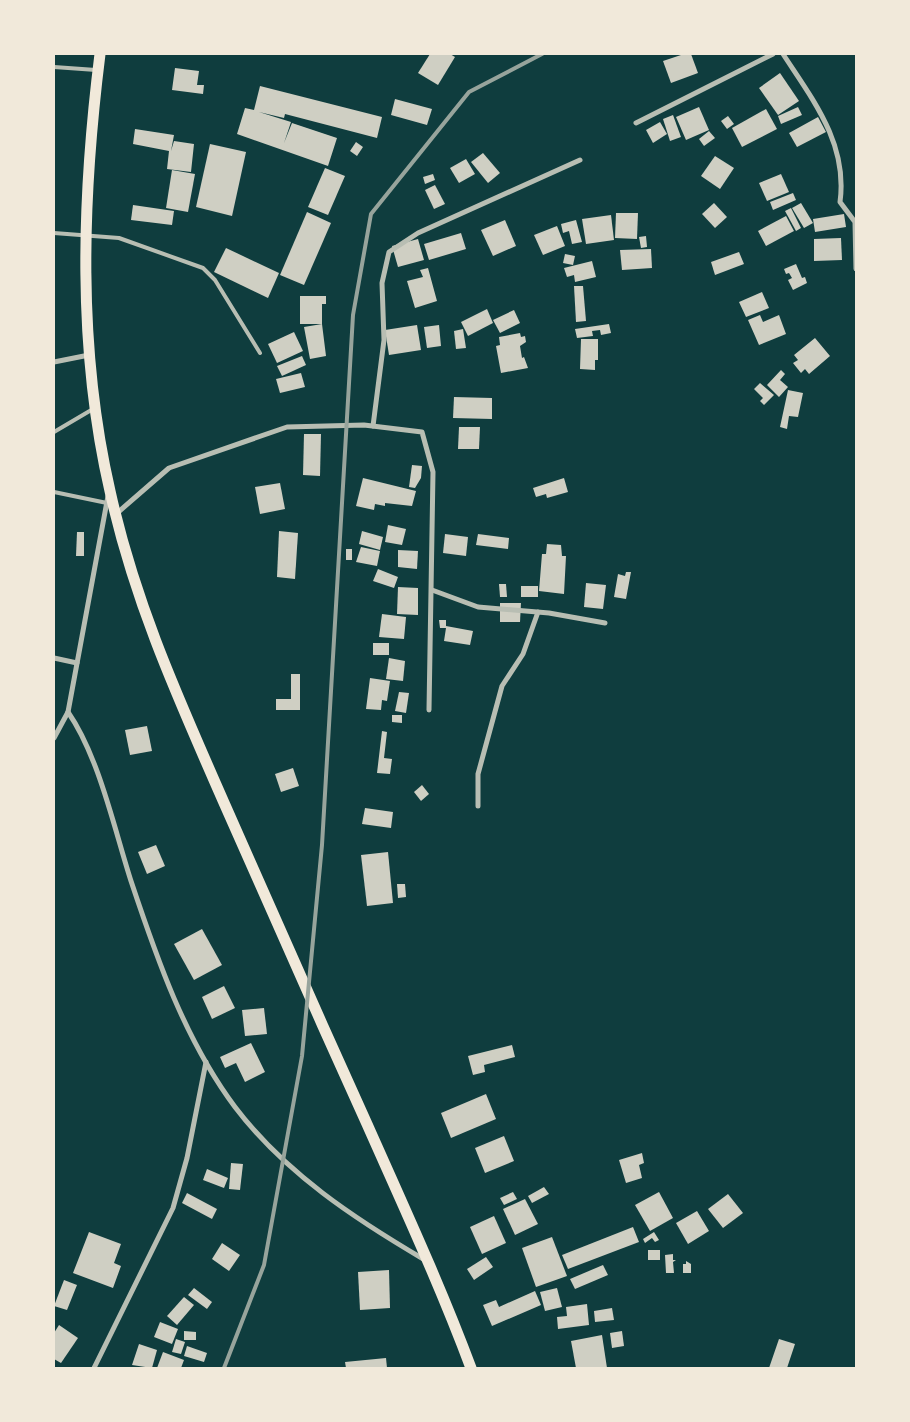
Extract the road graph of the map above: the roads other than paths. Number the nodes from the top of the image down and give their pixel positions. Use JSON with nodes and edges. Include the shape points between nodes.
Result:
{"nodes":[{"id":1,"x":100,"y":54,"type":"edge"},
{"id":2,"x":772,"y":54,"type":"edge"},
{"id":3,"x":783,"y":54,"type":"edge"},
{"id":4,"x":54,"y":67,"type":"edge"},
{"id":5,"x":98,"y":70,"type":"junction"},
{"id":6,"x":636,"y":123,"type":"dead end"},
{"id":7,"x":580,"y":160,"type":"dead end"},
{"id":8,"x":54,"y":233,"type":"edge"},
{"id":9,"x":86,"y":235,"type":"junction"},
{"id":10,"x":856,"y":269,"type":"edge"},
{"id":11,"x":260,"y":353,"type":"dead end"},
{"id":12,"x":89,"y":355,"type":"junction"},
{"id":13,"x":54,"y":362,"type":"edge"},
{"id":14,"x":95,"y":408,"type":"junction"},
{"id":15,"x":373,"y":426,"type":"junction"},
{"id":16,"x":54,"y":432,"type":"edge"},
{"id":17,"x":109,"y":489,"type":"junction"},
{"id":18,"x":54,"y":492,"type":"edge"},
{"id":19,"x":107,"y":503,"type":"junction"},
{"id":20,"x":116,"y":514,"type":"junction"},
{"id":21,"x":432,"y":590,"type":"junction"},
{"id":22,"x":538,"y":612,"type":"junction"},
{"id":23,"x":605,"y":623,"type":"dead end"},
{"id":24,"x":54,"y":658,"type":"edge"},
{"id":25,"x":77,"y":663,"type":"junction"},
{"id":26,"x":429,"y":710,"type":"dead end"},
{"id":27,"x":68,"y":712,"type":"junction"},
{"id":28,"x":54,"y":738,"type":"edge"},
{"id":29,"x":478,"y":806,"type":"dead end"},
{"id":30,"x":206,"y":1061,"type":"junction"},
{"id":31,"x":426,"y":1260,"type":"junction"},
{"id":32,"x":94,"y":1368,"type":"edge"},
{"id":33,"x":471,"y":1368,"type":"edge"}],
"edges":[{"from":1,"to":5,"type":"highway"},
{"from":2,"to":6,"type":"street"},
{"from":3,"to":10,"type":"street","via":[[821,111],[835,143],[842,176],[840,202],[855,222]]},
{"from":4,"to":5,"type":"lane"},
{"from":5,"to":9,"type":"highway"},
{"from":7,"to":15,"type":"street","via":[[418,233],[389,252],[382,283],[384,340]]},
{"from":8,"to":9,"type":"lane"},
{"from":9,"to":11,"type":"lane","via":[[119,238],[203,268],[215,280]]},
{"from":9,"to":12,"type":"highway"},
{"from":12,"to":13,"type":"street"},
{"from":12,"to":14,"type":"highway"},
{"from":14,"to":16,"type":"lane"},
{"from":14,"to":17,"type":"highway"},
{"from":15,"to":20,"type":"street","via":[[287,427],[168,468]]},
{"from":15,"to":21,"type":"street","via":[[422,432],[434,472]]},
{"from":17,"to":19,"type":"street"},
{"from":17,"to":20,"type":"highway"},
{"from":18,"to":19,"type":"lane"},
{"from":19,"to":25,"type":"street"},
{"from":20,"to":31,"type":"highway","via":[[138,597],[174,689]]},
{"from":21,"to":22,"type":"street","via":[[478,607]]},
{"from":21,"to":26,"type":"street"},
{"from":22,"to":23,"type":"street"},
{"from":22,"to":29,"type":"street","via":[[523,654],[502,686],[478,774]]},
{"from":24,"to":25,"type":"street"},
{"from":25,"to":27,"type":"street"},
{"from":27,"to":28,"type":"street"},
{"from":27,"to":30,"type":"street","via":[[86,743],[164,973],[186,1025]]},
{"from":30,"to":31,"type":"street","via":[[235,1106],[272,1148],[325,1196],[365,1225]]},
{"from":30,"to":32,"type":"street","via":[[185,1166],[173,1208]]},
{"from":31,"to":33,"type":"highway"}]}
